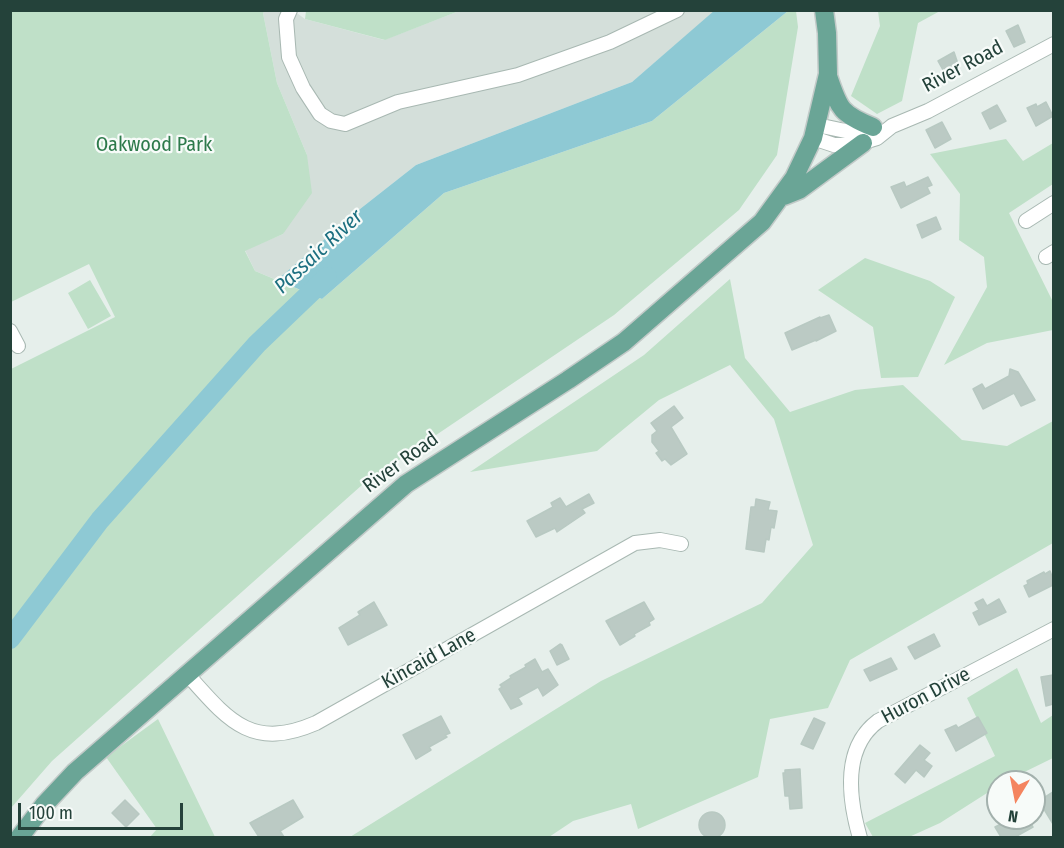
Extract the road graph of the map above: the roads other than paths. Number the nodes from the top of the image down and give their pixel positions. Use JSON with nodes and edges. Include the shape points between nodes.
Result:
{"nodes":[{"id":1,"x":290,"y":10,"type":"edge"},
{"id":2,"x":677,"y":10,"type":"edge"},
{"id":3,"x":824,"y":10,"type":"edge"},
{"id":4,"x":1053,"y":44,"type":"edge"},
{"id":5,"x":828,"y":74,"type":"junction"},
{"id":6,"x":892,"y":126,"type":"junction"},
{"id":7,"x":873,"y":127,"type":"junction"},
{"id":8,"x":815,"y":132,"type":"junction"},
{"id":9,"x":863,"y":144,"type":"junction"},
{"id":10,"x":782,"y":197,"type":"junction"},
{"id":11,"x":1053,"y":203,"type":"edge"},
{"id":12,"x":1026,"y":221,"type":"dead end"},
{"id":13,"x":10,"y":332,"type":"edge"},
{"id":14,"x":18,"y":346,"type":"dead end"},
{"id":15,"x":681,"y":544,"type":"dead end"},
{"id":16,"x":1053,"y":629,"type":"edge"},
{"id":17,"x":187,"y":674,"type":"junction"},
{"id":18,"x":19,"y":837,"type":"edge"},
{"id":19,"x":860,"y":837,"type":"edge"}],
"edges":[{"from":1,"to":2,"type":"street","via":[[286,20],[290,57],[303,88],[320,114],[331,122],[345,124],[398,102],[518,75],[610,42]]},
{"from":3,"to":5,"type":"main road"},
{"from":4,"to":6,"type":"street","name":"River Road"},
{"from":5,"to":7,"type":"main road","via":[[837,103],[845,113]]},
{"from":5,"to":8,"type":"main road","name":"River Road"},
{"from":6,"to":7,"type":"street"},
{"from":6,"to":9,"type":"street"},
{"from":7,"to":8,"type":"street","via":[[850,132]]},
{"from":8,"to":9,"type":"street","via":[[834,144]]},
{"from":8,"to":10,"type":"main road","name":"River Road"},
{"from":9,"to":10,"type":"main road","via":[[799,190]]},
{"from":10,"to":17,"type":"main road","name":"River Road","via":[[738,245],[624,342],[406,484]]},
{"from":11,"to":12,"type":"street"},
{"from":13,"to":14,"type":"street"},
{"from":15,"to":17,"type":"street","name":"Kincaid Lane","via":[[660,540],[635,543],[316,723],[288,733],[261,733],[242,726],[215,706]]},
{"from":16,"to":19,"type":"street","name":"Huron Drive","via":[[869,728],[856,750],[853,765],[853,813]]},
{"from":17,"to":18,"type":"main road","name":"River Road","via":[[75,772]]}]}
